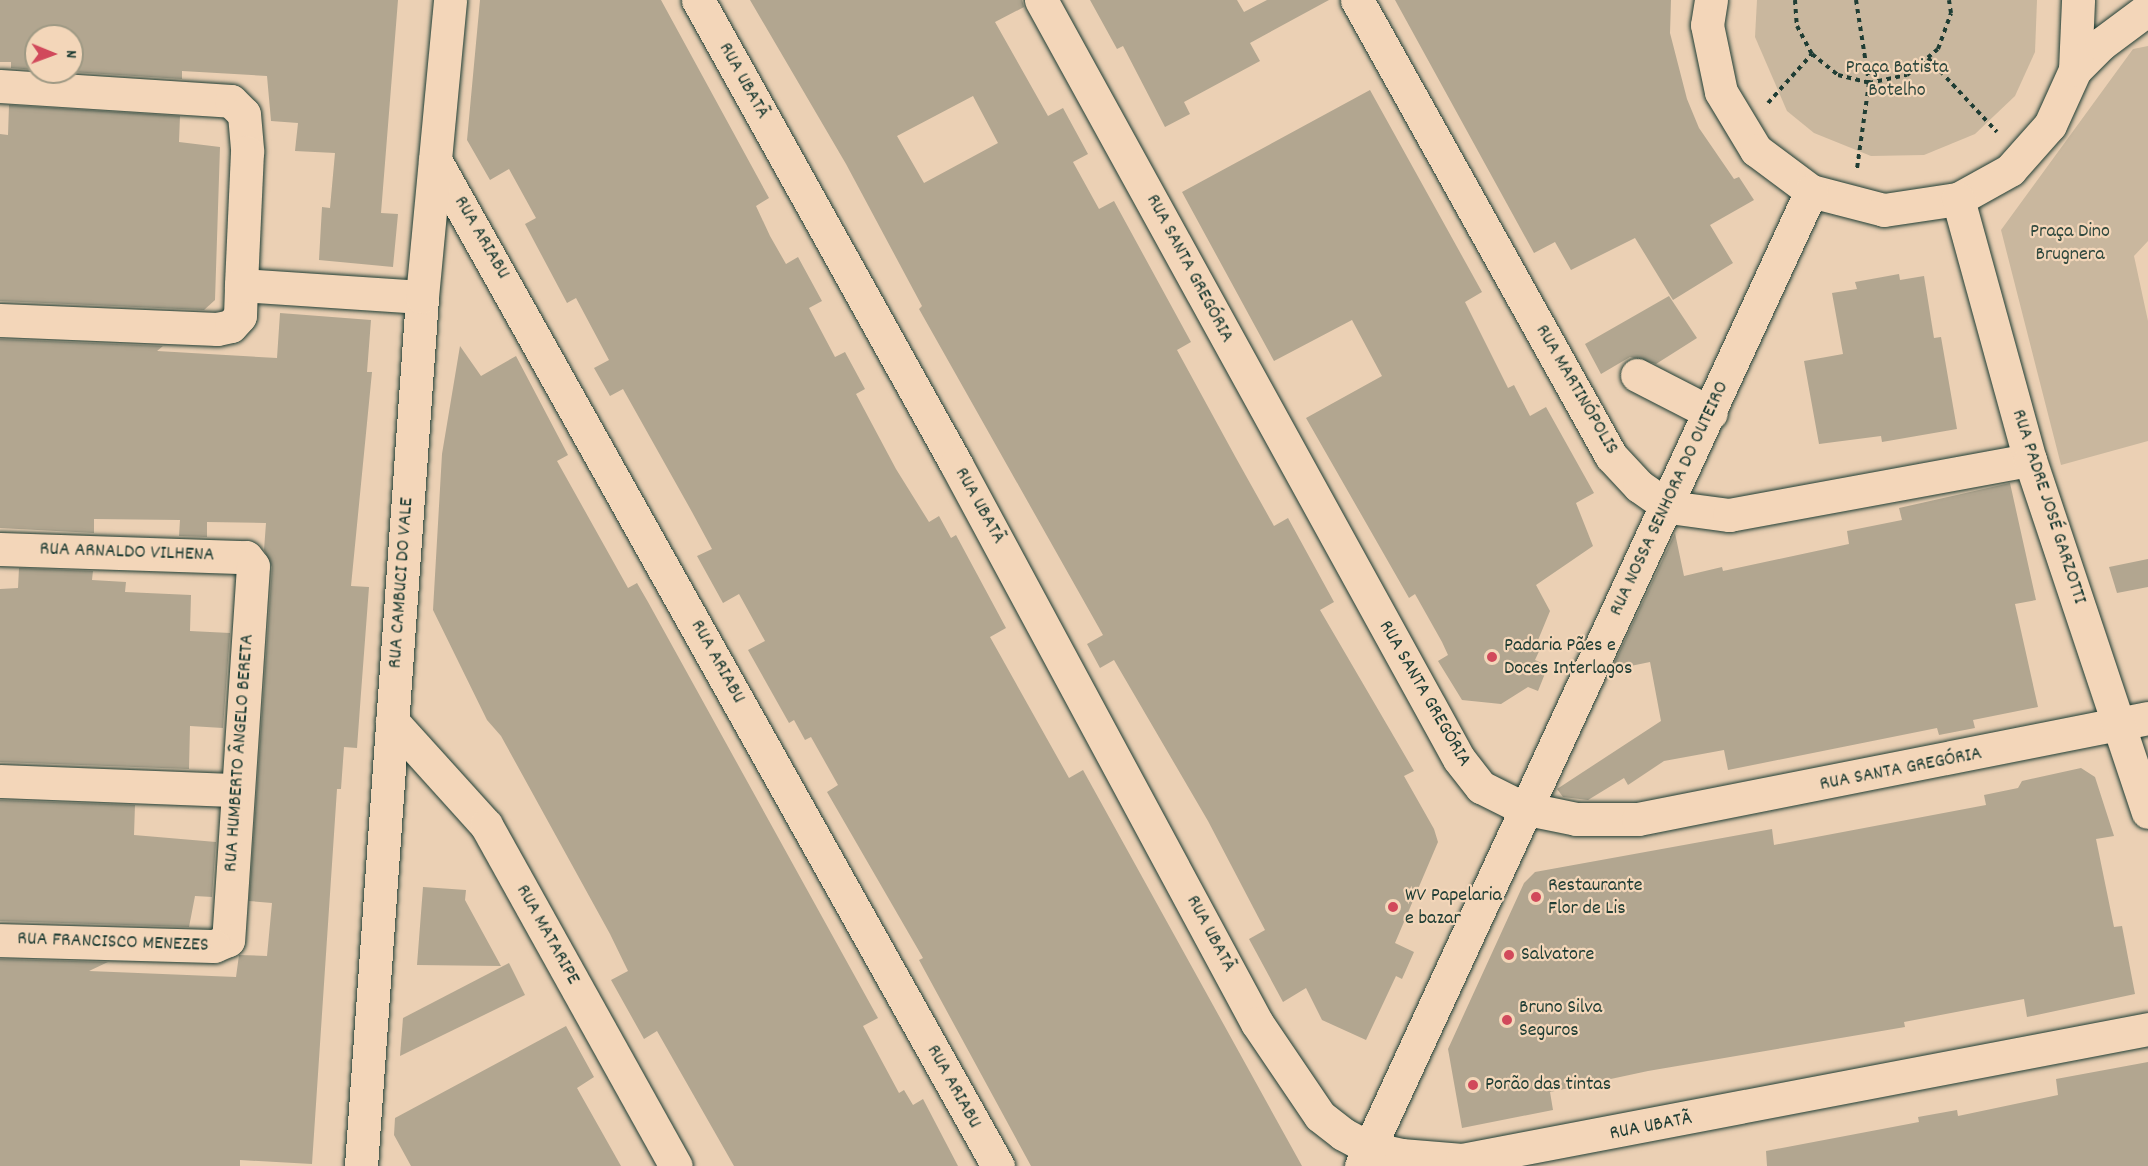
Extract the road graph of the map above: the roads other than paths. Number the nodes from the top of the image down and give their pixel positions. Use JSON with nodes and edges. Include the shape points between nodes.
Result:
{"nodes":[{"id":1,"x":450,"y":0,"type":"edge"},
{"id":2,"x":698,"y":0,"type":"edge"},
{"id":3,"x":1041,"y":0,"type":"edge"},
{"id":4,"x":1357,"y":0,"type":"edge"},
{"id":5,"x":1711,"y":0,"type":"edge"},
{"id":6,"x":2078,"y":0,"type":"edge"},
{"id":7,"x":2148,"y":9,"type":"edge"},
{"id":8,"x":2074,"y":70,"type":"junction"},
{"id":9,"x":0,"y":86,"type":"edge"},
{"id":10,"x":435,"y":160,"type":"junction"},
{"id":11,"x":1811,"y":191,"type":"junction"},
{"id":12,"x":1958,"y":199,"type":"junction"},
{"id":13,"x":241,"y":285,"type":"junction"},
{"id":14,"x":422,"y":297,"type":"junction"},
{"id":15,"x":0,"y":320,"type":"edge"},
{"id":16,"x":1637,"y":375,"type":"dead end"},
{"id":17,"x":1711,"y":413,"type":"junction"},
{"id":18,"x":2030,"y":460,"type":"junction"},
{"id":19,"x":1669,"y":507,"type":"junction"},
{"id":20,"x":0,"y":549,"type":"edge"},
{"id":21,"x":251,"y":561,"type":"joint"},
{"id":22,"x":392,"y":721,"type":"junction"},
{"id":23,"x":2134,"y":721,"type":"edge"},
{"id":24,"x":0,"y":781,"type":"edge"},
{"id":25,"x":235,"y":790,"type":"junction"},
{"id":26,"x":1523,"y":808,"type":"junction"},
{"id":27,"x":2148,"y":813,"type":"edge"},
{"id":28,"x":0,"y":940,"type":"edge"},
{"id":29,"x":225,"y":943,"type":"joint"},
{"id":30,"x":2148,"y":1029,"type":"edge"},
{"id":31,"x":1365,"y":1157,"type":"edge"},
{"id":32,"x":361,"y":1166,"type":"edge"},
{"id":33,"x":676,"y":1166,"type":"edge"},
{"id":34,"x":998,"y":1166,"type":"edge"}],
"edges":[{"from":1,"to":10,"type":"street","name":"RUA CAMBUCI DO VALE"},
{"from":2,"to":31,"type":"street","name":"RUA UBATÃ","via":[[961,474],[1257,1023],[1320,1116]]},
{"from":3,"to":26,"type":"street","name":"RUA SANTA GREGÓRIA","via":[[1459,759],[1481,788]]},
{"from":4,"to":19,"type":"street","name":"RUA MARTINÓPOLIS","via":[[1611,456],[1639,486]]},
{"from":5,"to":11,"type":"street","via":[[1707,25],[1720,92],[1756,150]]},
{"from":6,"to":8,"type":"street"},
{"from":7,"to":8,"type":"street"},
{"from":8,"to":12,"type":"street","via":[[2050,125],[2010,170]]},
{"from":9,"to":13,"type":"street","via":[[231,101],[244,114],[247,152]]},
{"from":10,"to":14,"type":"street","name":"RUA CAMBUCI DO VALE"},
{"from":10,"to":34,"type":"street","name":"RUA ARIABU"},
{"from":11,"to":12,"type":"street","via":[[1884,210]]},
{"from":11,"to":17,"type":"street","name":"RUA NOSSA SENHORA DO OUTEIRO"},
{"from":12,"to":18,"type":"street","name":"RUA PADRE JOSÉ GARZOTTI"},
{"from":13,"to":14,"type":"street"},
{"from":13,"to":15,"type":"street","via":[[240,316],[231,326],[217,329]]},
{"from":14,"to":22,"type":"street","name":"RUA CAMBUCI DO VALE"},
{"from":16,"to":17,"type":"street","via":[[1671,388]]},
{"from":17,"to":19,"type":"street","name":"RUA NOSSA SENHORA DO OUTEIRO"},
{"from":18,"to":19,"type":"street","name":"RUA MARTINÓPOLIS","via":[[1729,515]]},
{"from":18,"to":23,"type":"street","name":"RUA PADRE JOSÉ GARZOTTI"},
{"from":19,"to":26,"type":"street","name":"RUA NOSSA SENHORA DO OUTEIRO"},
{"from":20,"to":21,"type":"street","name":"RUA ARNALDO VILHENA","via":[[246,557]]},
{"from":21,"to":25,"type":"street","name":"RUA HUMBERTO ÂNGELO BERETA"},
{"from":22,"to":32,"type":"street","name":"RUA CAMBUCI DO VALE"},
{"from":22,"to":33,"type":"street","name":"RUA MATARIPE","via":[[486,825]]},
{"from":23,"to":26,"type":"street","name":"RUA SANTA GREGÓRIA","via":[[1638,819],[1576,819]]},
{"from":23,"to":27,"type":"street","name":"RUA PADRE JOSÉ GARZOTTI"},
{"from":24,"to":25,"type":"street"},
{"from":25,"to":29,"type":"street","name":"RUA HUMBERTO ÂNGELO BERETA","via":[[229,936]]},
{"from":26,"to":31,"type":"street","name":"RUA NOSSA SENHORA DO OUTEIRO"},
{"from":28,"to":29,"type":"street","name":"RUA FRANCISCO MENEZES"},
{"from":30,"to":31,"type":"street","name":"RUA UBATÃ","via":[[1520,1151],[1451,1160]]}]}
